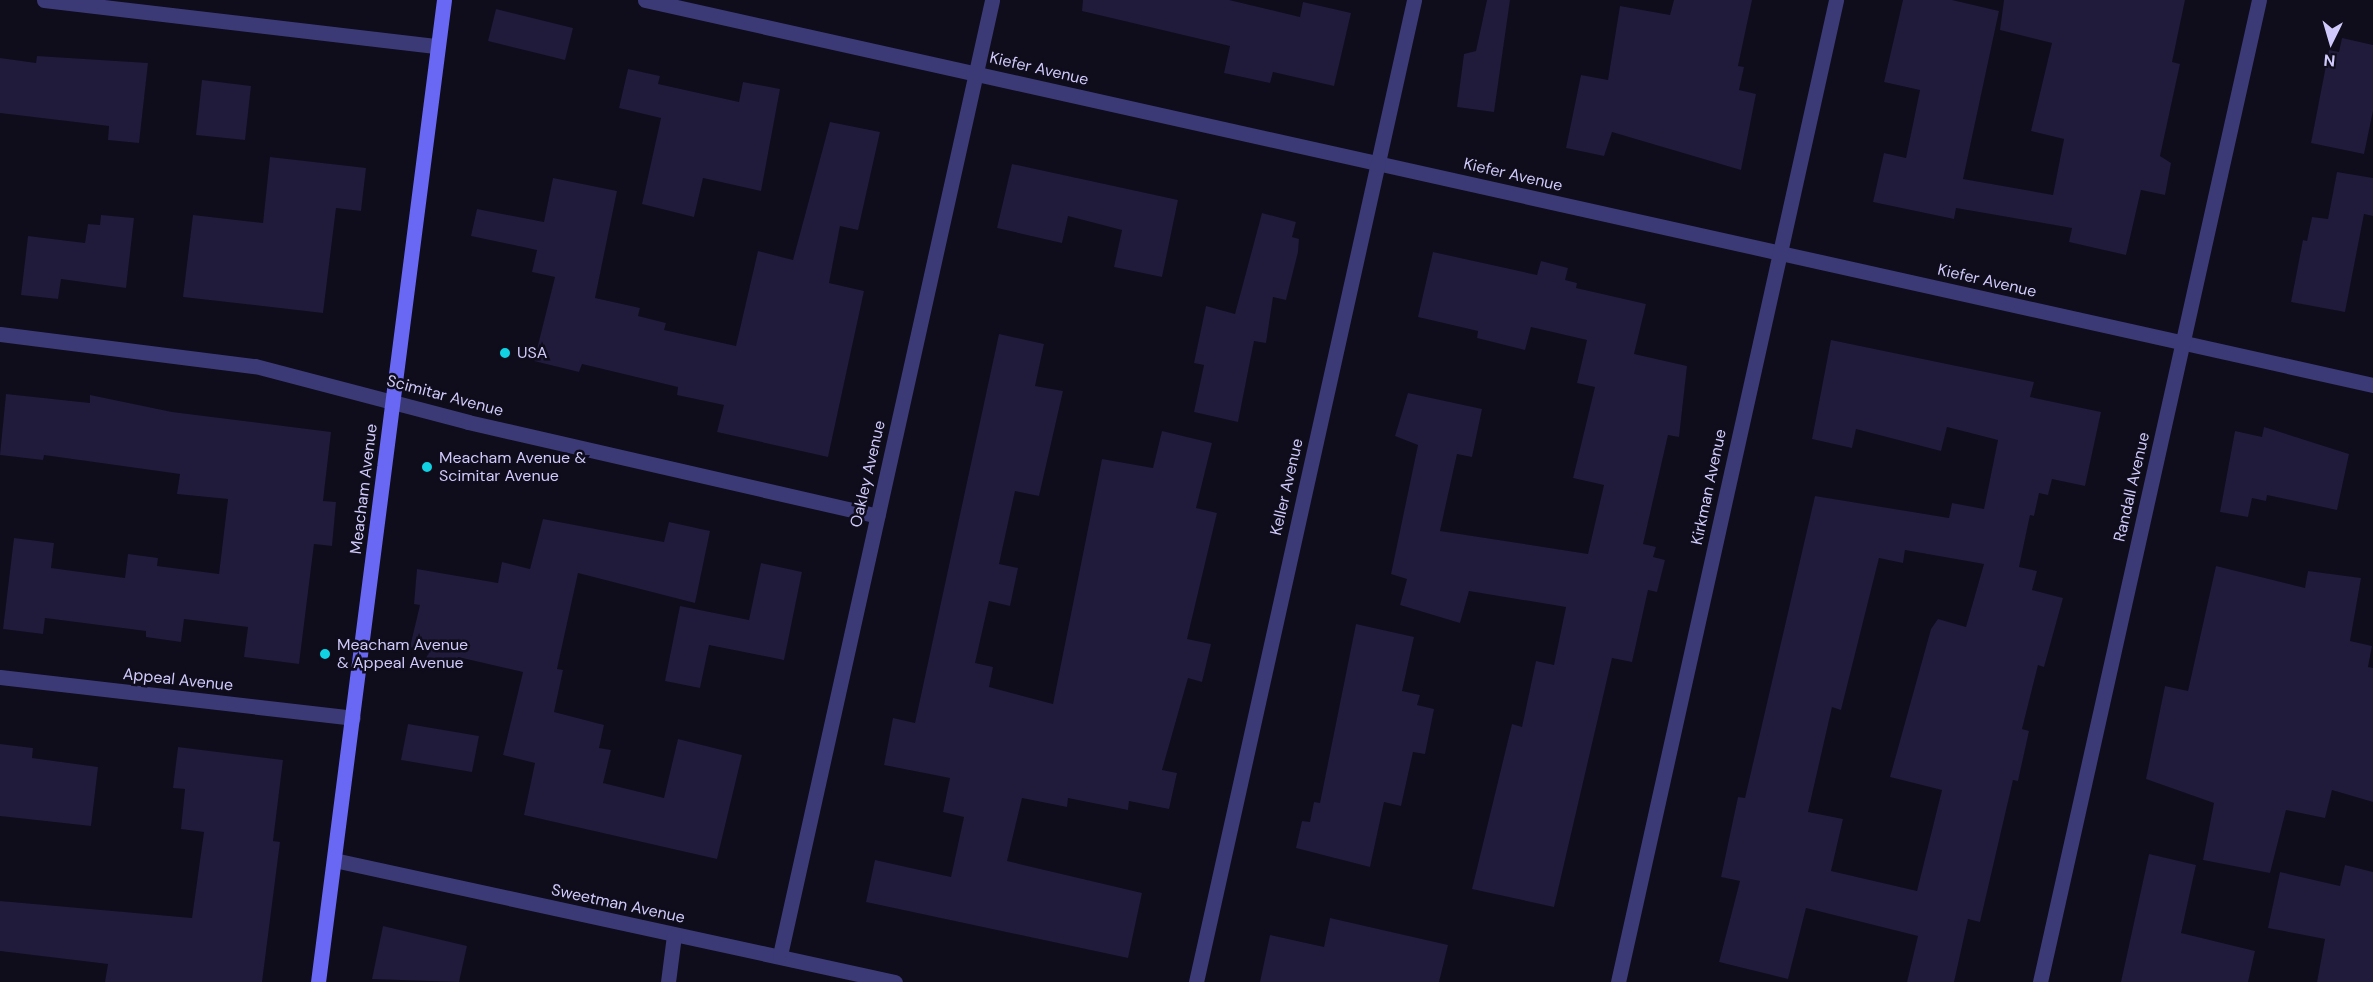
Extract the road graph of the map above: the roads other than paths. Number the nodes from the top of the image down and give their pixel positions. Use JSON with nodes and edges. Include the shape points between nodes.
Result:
{"nodes":[{"id":1,"x":44,"y":0,"type":"edge"},
{"id":2,"x":444,"y":0,"type":"edge"},
{"id":3,"x":645,"y":0,"type":"edge"},
{"id":4,"x":992,"y":0,"type":"edge"},
{"id":5,"x":1414,"y":0,"type":"edge"},
{"id":6,"x":1836,"y":0,"type":"edge"},
{"id":7,"x":2259,"y":0,"type":"edge"},
{"id":8,"x":437,"y":46,"type":"junction"},
{"id":9,"x":975,"y":74,"type":"junction"},
{"id":10,"x":1377,"y":164,"type":"junction"},
{"id":11,"x":1779,"y":253,"type":"junction"},
{"id":12,"x":0,"y":334,"type":"edge"},
{"id":13,"x":2182,"y":343,"type":"junction"},
{"id":14,"x":2373,"y":385,"type":"edge"},
{"id":15,"x":394,"y":400,"type":"junction"},
{"id":16,"x":877,"y":516,"type":"junction"},
{"id":17,"x":0,"y":677,"type":"edge"},
{"id":18,"x":353,"y":718,"type":"junction"},
{"id":19,"x":334,"y":860,"type":"junction"},
{"id":20,"x":674,"y":935,"type":"junction"},
{"id":21,"x":780,"y":955,"type":"junction"},
{"id":22,"x":318,"y":982,"type":"edge"},
{"id":23,"x":668,"y":982,"type":"edge"},
{"id":24,"x":895,"y":982,"type":"edge"},
{"id":25,"x":1196,"y":982,"type":"edge"},
{"id":26,"x":1618,"y":982,"type":"edge"},
{"id":27,"x":2040,"y":982,"type":"edge"}],
"edges":[{"from":1,"to":8,"type":"street"},
{"from":2,"to":8,"type":"main road","name":"Meacham Avenue"},
{"from":3,"to":9,"type":"street","name":"Kiefer Avenue"},
{"from":4,"to":9,"type":"street","name":"Oakley Avenue"},
{"from":5,"to":10,"type":"street","name":"Keller Avenue"},
{"from":6,"to":11,"type":"street","name":"Kirkman Avenue"},
{"from":7,"to":13,"type":"street","name":"Randall Avenue"},
{"from":8,"to":15,"type":"main road","name":"Meacham Avenue"},
{"from":9,"to":10,"type":"street","name":"Kiefer Avenue"},
{"from":9,"to":16,"type":"street","name":"Oakley Avenue"},
{"from":10,"to":11,"type":"street","name":"Kiefer Avenue"},
{"from":10,"to":25,"type":"street","name":"Keller Avenue"},
{"from":11,"to":13,"type":"street","name":"Kiefer Avenue"},
{"from":11,"to":26,"type":"street","name":"Kirkman Avenue"},
{"from":12,"to":15,"type":"street","name":"Scimitar Avenue","via":[[255,366]]},
{"from":13,"to":14,"type":"street","name":"Kiefer Avenue"},
{"from":13,"to":27,"type":"street","name":"Randall Avenue"},
{"from":15,"to":16,"type":"street","name":"Scimitar Avenue"},
{"from":15,"to":18,"type":"main road","name":"Meacham Avenue"},
{"from":16,"to":21,"type":"street","name":"Oakley Avenue"},
{"from":17,"to":18,"type":"street","name":"Appeal Avenue"},
{"from":18,"to":19,"type":"main road","name":"Meacham Avenue"},
{"from":19,"to":20,"type":"street","name":"Sweetman Avenue"},
{"from":19,"to":22,"type":"main road","name":"Meacham Avenue"},
{"from":20,"to":21,"type":"street","name":"Sweetman Avenue"},
{"from":20,"to":23,"type":"street"},
{"from":21,"to":24,"type":"street","name":"Sweetman Avenue"}]}
